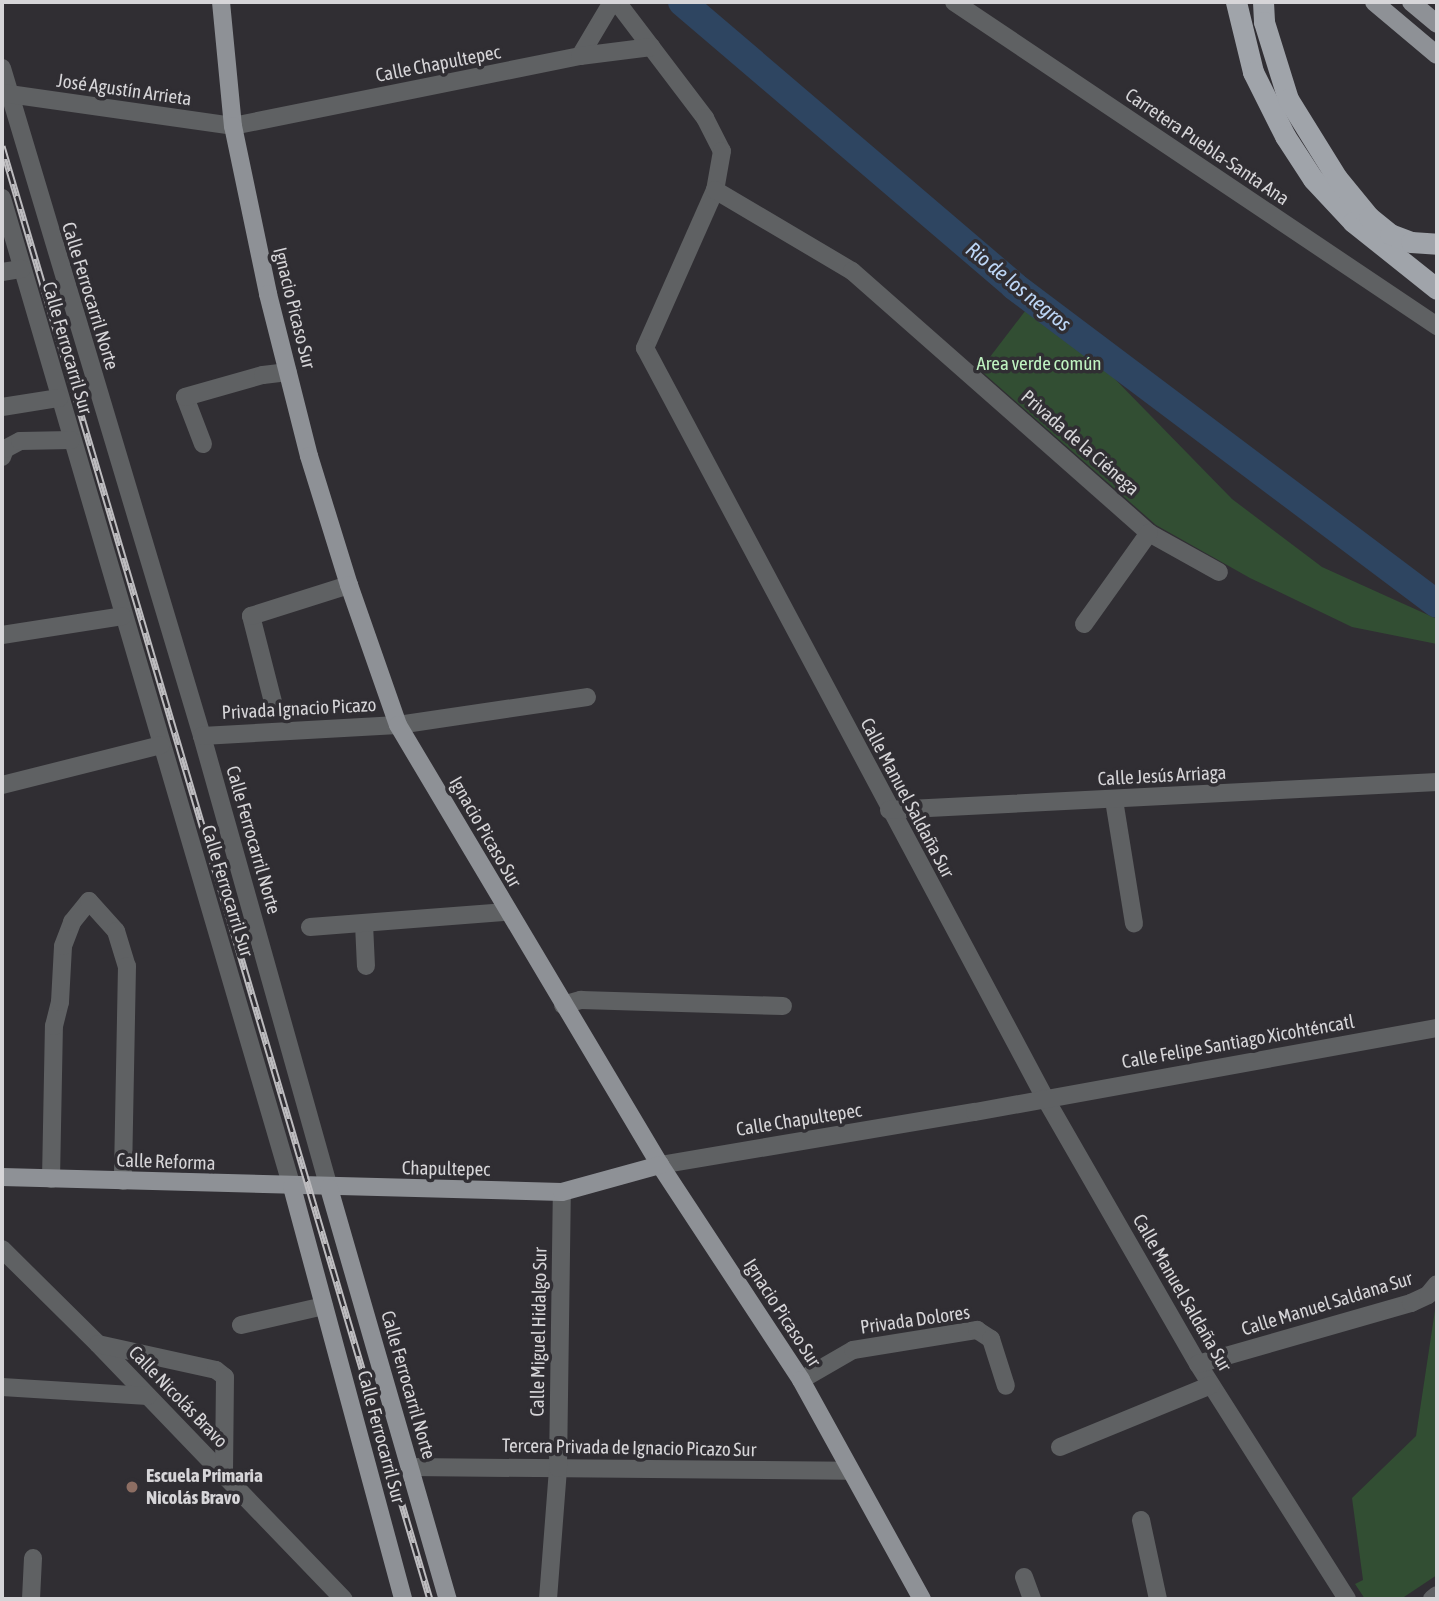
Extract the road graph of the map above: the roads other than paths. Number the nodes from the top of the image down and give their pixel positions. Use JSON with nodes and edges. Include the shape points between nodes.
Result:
{"nodes":[{"id":1,"x":221,"y":2,"type":"edge"},
{"id":2,"x":612,"y":2,"type":"edge"},
{"id":3,"x":617,"y":2,"type":"edge"},
{"id":4,"x":954,"y":2,"type":"edge"},
{"id":5,"x":1236,"y":2,"type":"edge"},
{"id":6,"x":1264,"y":2,"type":"edge"},
{"id":7,"x":1374,"y":2,"type":"edge"},
{"id":8,"x":1411,"y":2,"type":"edge"},
{"id":9,"x":1437,"y":24,"type":"edge"},
{"id":10,"x":652,"y":47,"type":"junction"},
{"id":11,"x":1437,"y":55,"type":"edge"},
{"id":12,"x":580,"y":56,"type":"junction"},
{"id":13,"x":2,"y":68,"type":"edge"},
{"id":14,"x":5,"y":94,"type":"edge"},
{"id":15,"x":233,"y":127,"type":"junction"},
{"id":16,"x":715,"y":190,"type":"junction"},
{"id":17,"x":2,"y":198,"type":"edge"},
{"id":18,"x":1437,"y":244,"type":"edge"},
{"id":19,"x":22,"y":269,"type":"junction"},
{"id":20,"x":2,"y":272,"type":"edge"},
{"id":21,"x":1437,"y":289,"type":"edge"},
{"id":22,"x":1437,"y":326,"type":"edge"},
{"id":23,"x":288,"y":372,"type":"junction"},
{"id":24,"x":59,"y":398,"type":"junction"},
{"id":25,"x":2,"y":407,"type":"edge"},
{"id":26,"x":71,"y":440,"type":"junction"},
{"id":27,"x":203,"y":444,"type":"dead end"},
{"id":28,"x":2,"y":457,"type":"edge"},
{"id":29,"x":1149,"y":533,"type":"junction"},
{"id":30,"x":1219,"y":572,"type":"dead end"},
{"id":31,"x":349,"y":586,"type":"junction"},
{"id":32,"x":123,"y":616,"type":"junction"},
{"id":33,"x":1084,"y":624,"type":"dead end"},
{"id":34,"x":2,"y":635,"type":"edge"},
{"id":35,"x":587,"y":697,"type":"dead end"},
{"id":36,"x":273,"y":702,"type":"dead end"},
{"id":37,"x":398,"y":725,"type":"junction"},
{"id":38,"x":202,"y":736,"type":"junction"},
{"id":39,"x":161,"y":744,"type":"junction"},
{"id":40,"x":1437,"y":782,"type":"edge"},
{"id":41,"x":2,"y":785,"type":"edge"},
{"id":42,"x":1114,"y":800,"type":"junction"},
{"id":43,"x":889,"y":810,"type":"junction"},
{"id":44,"x":506,"y":912,"type":"junction"},
{"id":45,"x":1134,"y":923,"type":"dead end"},
{"id":46,"x":365,"y":924,"type":"junction"},
{"id":47,"x":310,"y":927,"type":"dead end"},
{"id":48,"x":366,"y":966,"type":"dead end"},
{"id":49,"x":563,"y":1005,"type":"junction"},
{"id":50,"x":783,"y":1006,"type":"dead end"},
{"id":51,"x":1437,"y":1028,"type":"edge"},
{"id":52,"x":1045,"y":1098,"type":"junction"},
{"id":53,"x":660,"y":1165,"type":"junction"},
{"id":54,"x":2,"y":1178,"type":"edge"},
{"id":55,"x":51,"y":1179,"type":"junction"},
{"id":56,"x":123,"y":1181,"type":"junction"},
{"id":57,"x":292,"y":1187,"type":"junction"},
{"id":58,"x":329,"y":1188,"type":"junction"},
{"id":59,"x":562,"y":1192,"type":"junction"},
{"id":60,"x":2,"y":1249,"type":"edge"},
{"id":61,"x":1433,"y":1290,"type":"edge"},
{"id":62,"x":324,"y":1306,"type":"junction"},
{"id":63,"x":241,"y":1325,"type":"dead end"},
{"id":64,"x":98,"y":1344,"type":"junction"},
{"id":65,"x":1198,"y":1364,"type":"junction"},
{"id":66,"x":802,"y":1380,"type":"junction"},
{"id":67,"x":1211,"y":1385,"type":"junction"},
{"id":68,"x":1006,"y":1386,"type":"dead end"},
{"id":69,"x":2,"y":1387,"type":"edge"},
{"id":70,"x":148,"y":1396,"type":"junction"},
{"id":71,"x":1059,"y":1447,"type":"dead end"},
{"id":72,"x":410,"y":1467,"type":"junction"},
{"id":73,"x":558,"y":1468,"type":"junction"},
{"id":74,"x":849,"y":1471,"type":"junction"},
{"id":75,"x":224,"y":1476,"type":"junction"},
{"id":76,"x":1141,"y":1520,"type":"dead end"},
{"id":77,"x":33,"y":1558,"type":"dead end"},
{"id":78,"x":1024,"y":1577,"type":"dead end"},
{"id":79,"x":1437,"y":1595,"type":"edge"},
{"id":80,"x":31,"y":1599,"type":"edge"},
{"id":81,"x":343,"y":1599,"type":"edge"},
{"id":82,"x":403,"y":1599,"type":"edge"},
{"id":83,"x":448,"y":1599,"type":"edge"},
{"id":84,"x":548,"y":1599,"type":"edge"},
{"id":85,"x":922,"y":1599,"type":"edge"},
{"id":86,"x":1032,"y":1599,"type":"edge"},
{"id":87,"x":1158,"y":1599,"type":"edge"},
{"id":88,"x":1347,"y":1599,"type":"edge"},
{"id":89,"x":1432,"y":1599,"type":"edge"}],
"edges":[{"from":1,"to":15,"type":"main road","name":"Ignacio Picaso Sur"},
{"from":2,"to":12,"type":"street"},
{"from":3,"to":10,"type":"street","name":"Calle Manuel Saldaña Sur"},
{"from":4,"to":22,"type":"street","name":"Carretera Puebla-Santa Ana"},
{"from":5,"to":21,"type":"highway","via":[[1253,72],[1312,179],[1353,222]]},
{"from":6,"to":18,"type":"highway","via":[[1264,22],[1288,99],[1336,178],[1390,234]]},
{"from":7,"to":11,"type":"main road"},
{"from":8,"to":9,"type":"main road"},
{"from":10,"to":12,"type":"street","name":"Calle Chapultepec"},
{"from":10,"to":16,"type":"street","name":"Calle Manuel Saldaña Sur","via":[[705,118],[722,151]]},
{"from":12,"to":15,"type":"street","name":"Calle Chapultepec"},
{"from":13,"to":14,"type":"street","name":"Calle Ferrocarril Norte"},
{"from":14,"to":15,"type":"street","name":"José Agustín Arrieta"},
{"from":14,"to":38,"type":"street","name":"Calle Ferrocarril Norte"},
{"from":15,"to":23,"type":"main road","name":"Ignacio Picaso Sur"},
{"from":16,"to":29,"type":"street","name":"Privada de la Ciénega","via":[[852,271]]},
{"from":16,"to":43,"type":"street","name":"Calle Manuel Saldaña Sur","via":[[645,348]]},
{"from":17,"to":19,"type":"street","name":"Calle Ferrocarril Sur"},
{"from":19,"to":20,"type":"street"},
{"from":19,"to":24,"type":"street","name":"Calle Ferrocarril Sur"},
{"from":23,"to":27,"type":"street","via":[[185,397]]},
{"from":23,"to":31,"type":"main road","name":"Ignacio Picaso Sur"},
{"from":24,"to":25,"type":"street"},
{"from":24,"to":26,"type":"street","name":"Calle Ferrocarril Sur"},
{"from":26,"to":28,"type":"street","via":[[20,441],[5,449]]},
{"from":26,"to":32,"type":"street","name":"Calle Ferrocarril Sur"},
{"from":29,"to":30,"type":"street","name":"Privada de la Ciénega"},
{"from":29,"to":33,"type":"street"},
{"from":31,"to":36,"type":"street","via":[[251,616]]},
{"from":31,"to":37,"type":"main road","name":"Ignacio Picaso Sur"},
{"from":32,"to":34,"type":"street"},
{"from":32,"to":39,"type":"street","name":"Calle Ferrocarril Sur"},
{"from":35,"to":37,"type":"street","name":"Privada Ignacio Picazo"},
{"from":37,"to":38,"type":"street","name":"Privada Ignacio Picazo"},
{"from":37,"to":44,"type":"main road","name":"Ignacio Picaso Sur"},
{"from":38,"to":58,"type":"street","name":"Calle Ferrocarril Norte"},
{"from":39,"to":41,"type":"street"},
{"from":39,"to":57,"type":"street","name":"Calle Ferrocarril Sur"},
{"from":40,"to":42,"type":"street","name":"Calle Jesús Arriaga"},
{"from":42,"to":43,"type":"street","name":"Calle Jesús Arriaga"},
{"from":42,"to":45,"type":"street"},
{"from":43,"to":52,"type":"street","name":"Calle Manuel Saldaña Sur"},
{"from":44,"to":46,"type":"street"},
{"from":44,"to":49,"type":"main road","name":"Ignacio Picaso Sur"},
{"from":46,"to":47,"type":"street"},
{"from":46,"to":48,"type":"street"},
{"from":49,"to":50,"type":"street","via":[[581,1000]]},
{"from":49,"to":53,"type":"main road","name":"Ignacio Picaso Sur"},
{"from":51,"to":52,"type":"street","name":"Calle Felipe Santiago Xicohténcatl"},
{"from":52,"to":53,"type":"street","name":"Calle Chapultepec"},
{"from":52,"to":65,"type":"street","name":"Calle Manuel Saldaña Sur"},
{"from":53,"to":59,"type":"main road","name":"Calle Chapultepec"},
{"from":53,"to":66,"type":"main road","name":"Ignacio Picaso Sur"},
{"from":54,"to":55,"type":"main road","name":"Calle Reforma"},
{"from":55,"to":56,"type":"main road","name":"Calle Reforma"},
{"from":55,"to":56,"type":"street","via":[[54,1026],[63,946],[72,922],[89,901],[116,931],[127,966]]},
{"from":56,"to":57,"type":"main road","name":"Calle Reforma"},
{"from":57,"to":58,"type":"main road","name":"Calle Reforma"},
{"from":57,"to":62,"type":"main road","name":"Calle Ferrocarril Sur"},
{"from":58,"to":59,"type":"main road","name":"Chapultepec"},
{"from":58,"to":72,"type":"main road","name":"Calle Ferrocarril Norte"},
{"from":59,"to":73,"type":"street","name":"Calle Miguel Hidalgo Sur"},
{"from":60,"to":64,"type":"street","name":"Calle Nicolás Bravo"},
{"from":61,"to":65,"type":"street","name":"Calle Manuel Saldana Sur"},
{"from":62,"to":63,"type":"street"},
{"from":62,"to":82,"type":"main road","name":"Calle Ferrocarril Sur"},
{"from":64,"to":70,"type":"street","name":"Calle Nicolás Bravo"},
{"from":64,"to":75,"type":"street","name":"Calle Nicolás Bravo","via":[[216,1370],[225,1377]]},
{"from":65,"to":67,"type":"street","name":"Calle Manuel Saldaña Sur"},
{"from":66,"to":68,"type":"street","name":"Privada Dolores","via":[[853,1349],[977,1330],[991,1339]]},
{"from":66,"to":74,"type":"main road","name":"Ignacio Picaso Sur"},
{"from":67,"to":71,"type":"street"},
{"from":67,"to":88,"type":"street","name":"Calle Manuel Saldaña Sur"},
{"from":69,"to":70,"type":"street"},
{"from":70,"to":75,"type":"street","name":"Calle Nicolás Bravo"},
{"from":72,"to":73,"type":"street","name":"Tercera Privada de Ignacio Picazo Sur"},
{"from":72,"to":83,"type":"main road","name":"Calle Ferrocarril Norte"},
{"from":73,"to":74,"type":"street","name":"Tercera Privada de Ignacio Picazo Sur"},
{"from":73,"to":84,"type":"street","name":"Calle Miguel Hidalgo Sur"},
{"from":74,"to":85,"type":"main road","name":"Ignacio Picaso Sur"},
{"from":75,"to":81,"type":"street","name":"Calle Nicolás Bravo"},
{"from":76,"to":87,"type":"street"},
{"from":77,"to":80,"type":"street"},
{"from":78,"to":86,"type":"street"},
{"from":79,"to":89,"type":"street"}]}
